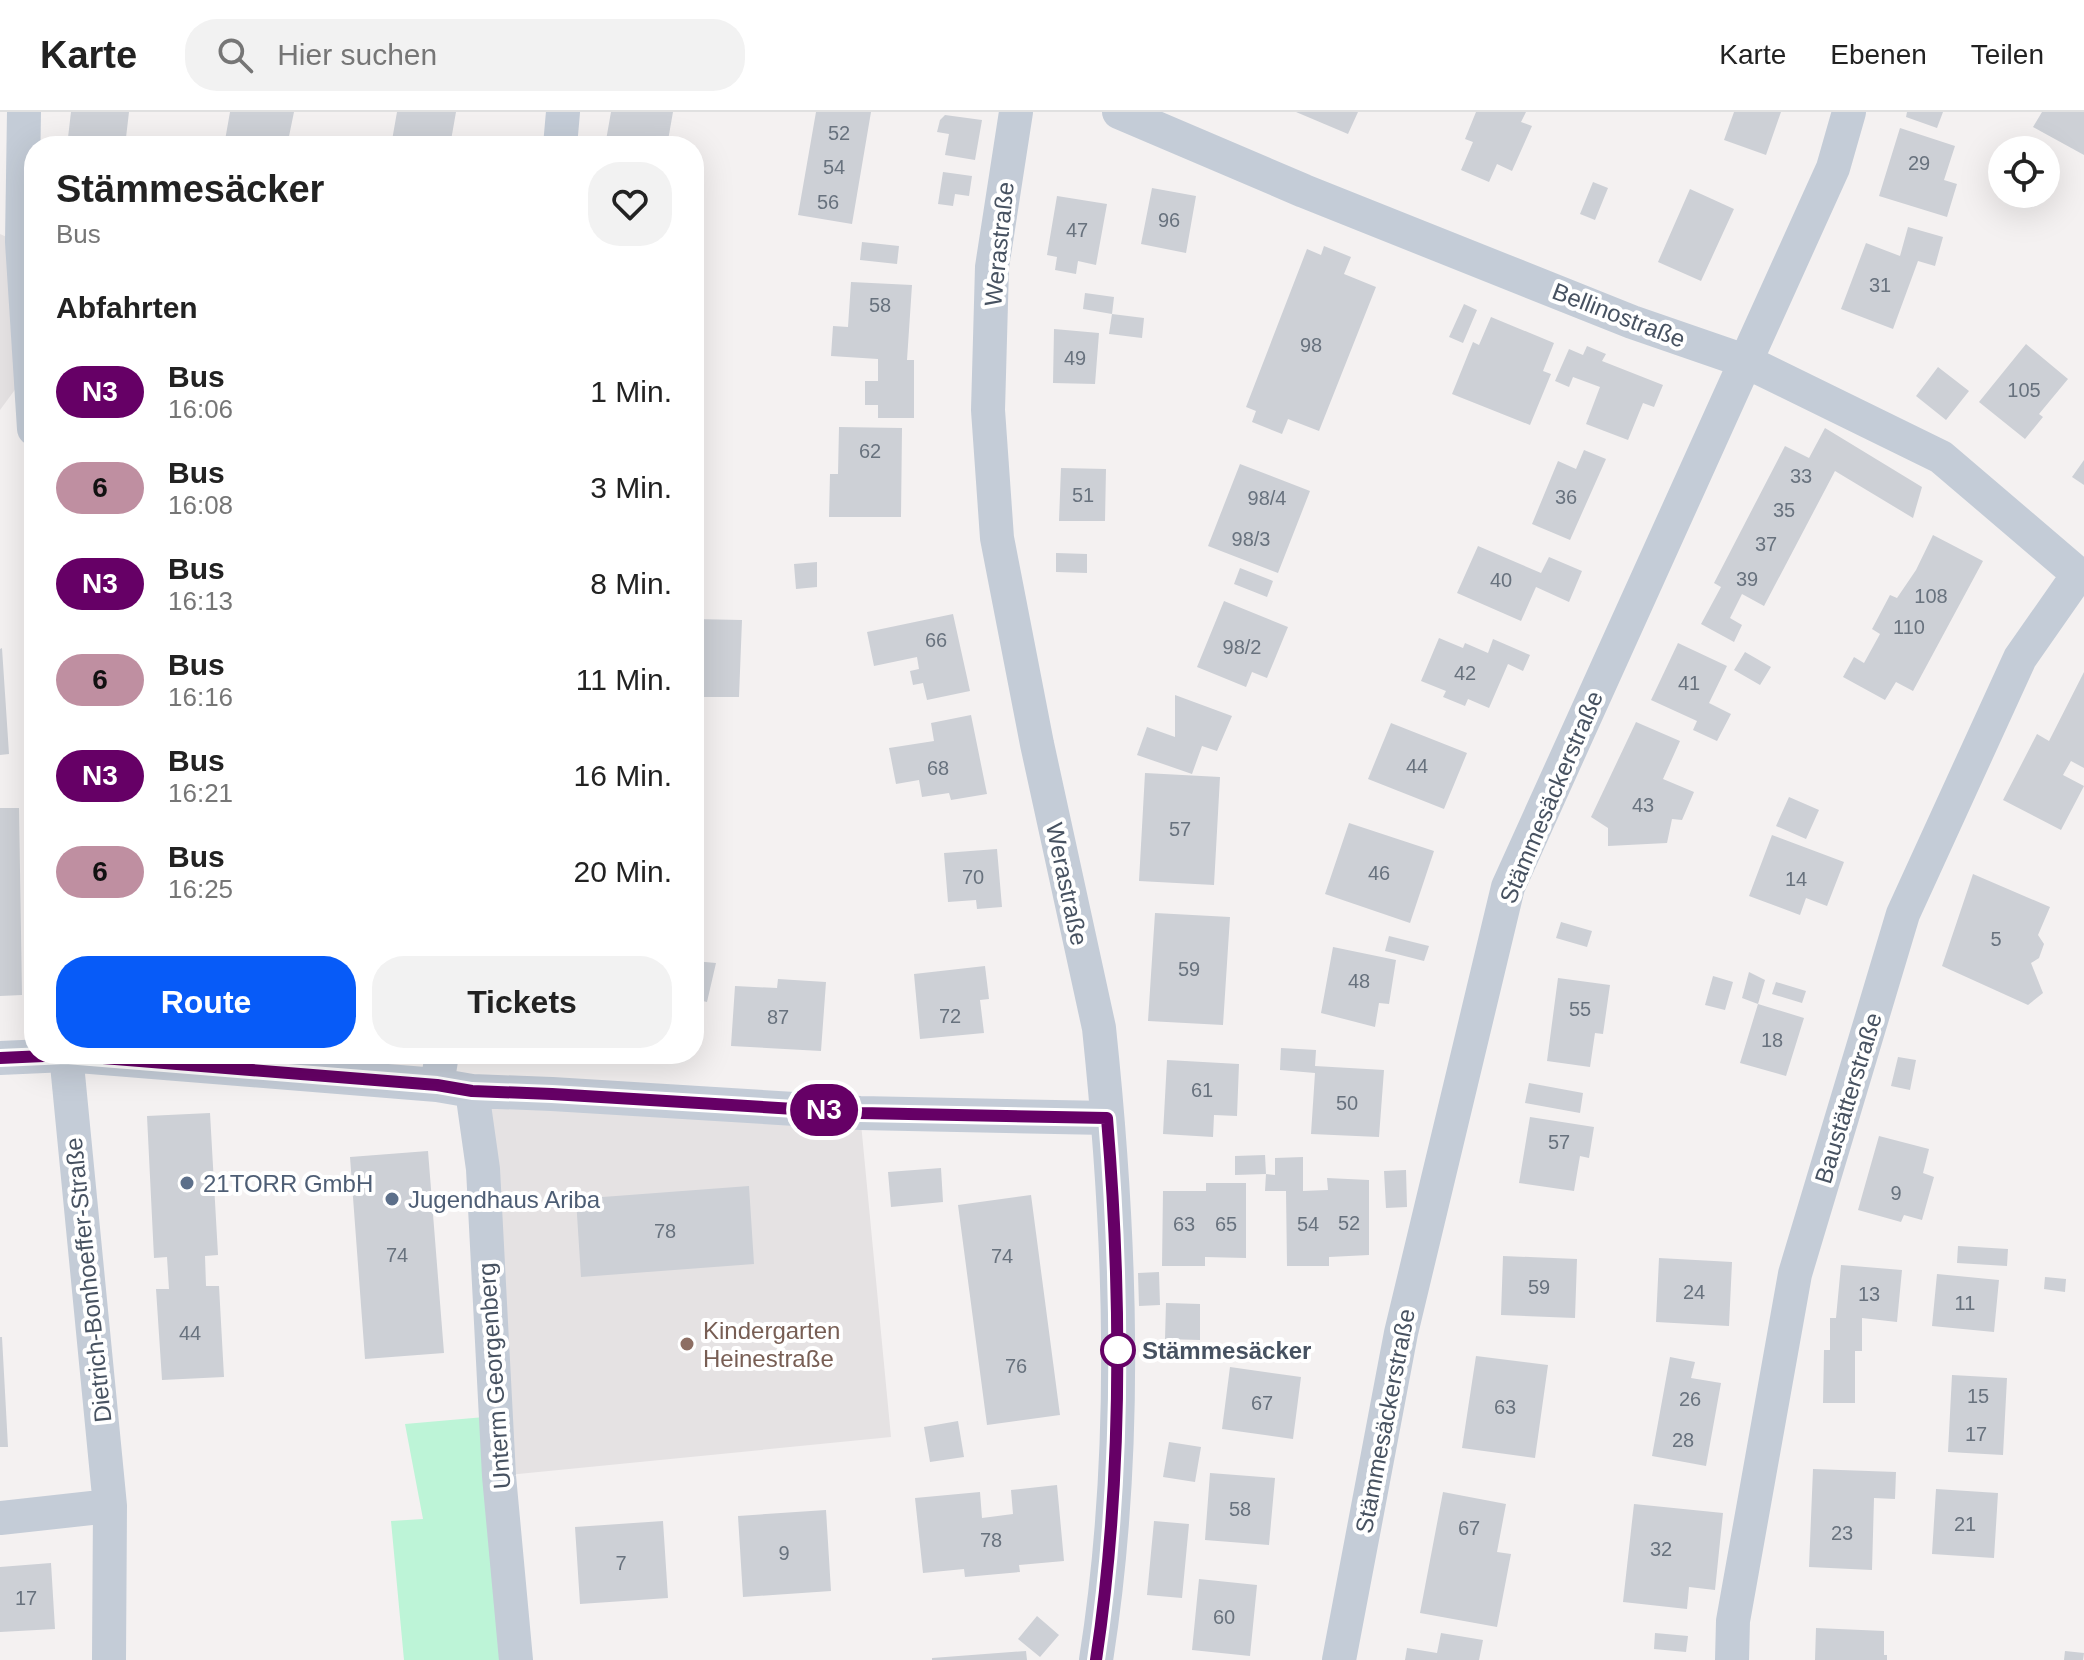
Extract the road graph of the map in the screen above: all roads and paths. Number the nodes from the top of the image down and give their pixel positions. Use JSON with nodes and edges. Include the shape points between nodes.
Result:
{"nodes":[{"id":1,"x":24,"y":112,"type":"edge"},
{"id":2,"x":563,"y":112,"type":"edge"},
{"id":3,"x":1016,"y":112,"type":"edge"},
{"id":4,"x":1119,"y":112,"type":"edge"},
{"id":5,"x":1849,"y":112,"type":"edge"},
{"id":6,"x":561,"y":136,"type":"edge"},
{"id":7,"x":24,"y":273,"type":"edge"},
{"id":8,"x":1745,"y":361,"type":"junction"},
{"id":9,"x":2081,"y":577,"type":"edge"},
{"id":10,"x":24,"y":1057,"type":"edge"},
{"id":11,"x":0,"y":1058,"type":"edge"},
{"id":12,"x":67,"y":1064,"type":"edge"},
{"id":13,"x":315,"y":1064,"type":"edge"},
{"id":14,"x":440,"y":1069,"type":"edge"},
{"id":15,"x":472,"y":1091,"type":"junction"},
{"id":16,"x":1107,"y":1118,"type":"junction"},
{"id":17,"x":110,"y":1506,"type":"junction"},
{"id":18,"x":0,"y":1518,"type":"edge"},
{"id":19,"x":109,"y":1660,"type":"edge"},
{"id":20,"x":516,"y":1660,"type":"edge"},
{"id":21,"x":1096,"y":1660,"type":"edge"},
{"id":22,"x":1339,"y":1660,"type":"edge"},
{"id":23,"x":1732,"y":1660,"type":"edge"}],
"edges":[{"from":1,"to":7,"type":"street"},
{"from":2,"to":6,"type":"street"},
{"from":3,"to":16,"type":"street","name":"Werastraße","via":[[992,267],[988,410],[997,538],[1099,1028]]},
{"from":4,"to":8,"type":"street","name":"Bellinostraße","via":[[1632,322]]},
{"from":5,"to":8,"type":"street","name":"Stämmesäckerstraße","via":[[1833,168]]},
{"from":8,"to":9,"type":"street","name":"Bellinostraße","via":[[1941,457]]},
{"from":8,"to":22,"type":"street","name":"Stämmesäckerstraße","via":[[1508,887],[1401,1333]]},
{"from":9,"to":23,"type":"street","name":"Baustätterstraße","via":[[2020,658],[1903,914],[1795,1274],[1733,1621]]},
{"from":10,"to":11,"type":"street"},
{"from":12,"to":17,"type":"street","name":"Dietrich-Bonhoeffer-Straße"},
{"from":13,"to":14,"type":"street"},
{"from":14,"to":15,"type":"street"},
{"from":15,"to":16,"type":"street","via":[[860,1113]]},
{"from":15,"to":20,"type":"street","name":"Unterm Georgenberg","via":[[483,1169],[499,1476]]},
{"from":16,"to":21,"type":"street","name":"Werastraße","via":[[1118,1275],[1117,1374],[1109,1554]]},
{"from":17,"to":18,"type":"street"},
{"from":17,"to":19,"type":"street","name":"Dietrich-Bonhoeffer-Straße"}]}
